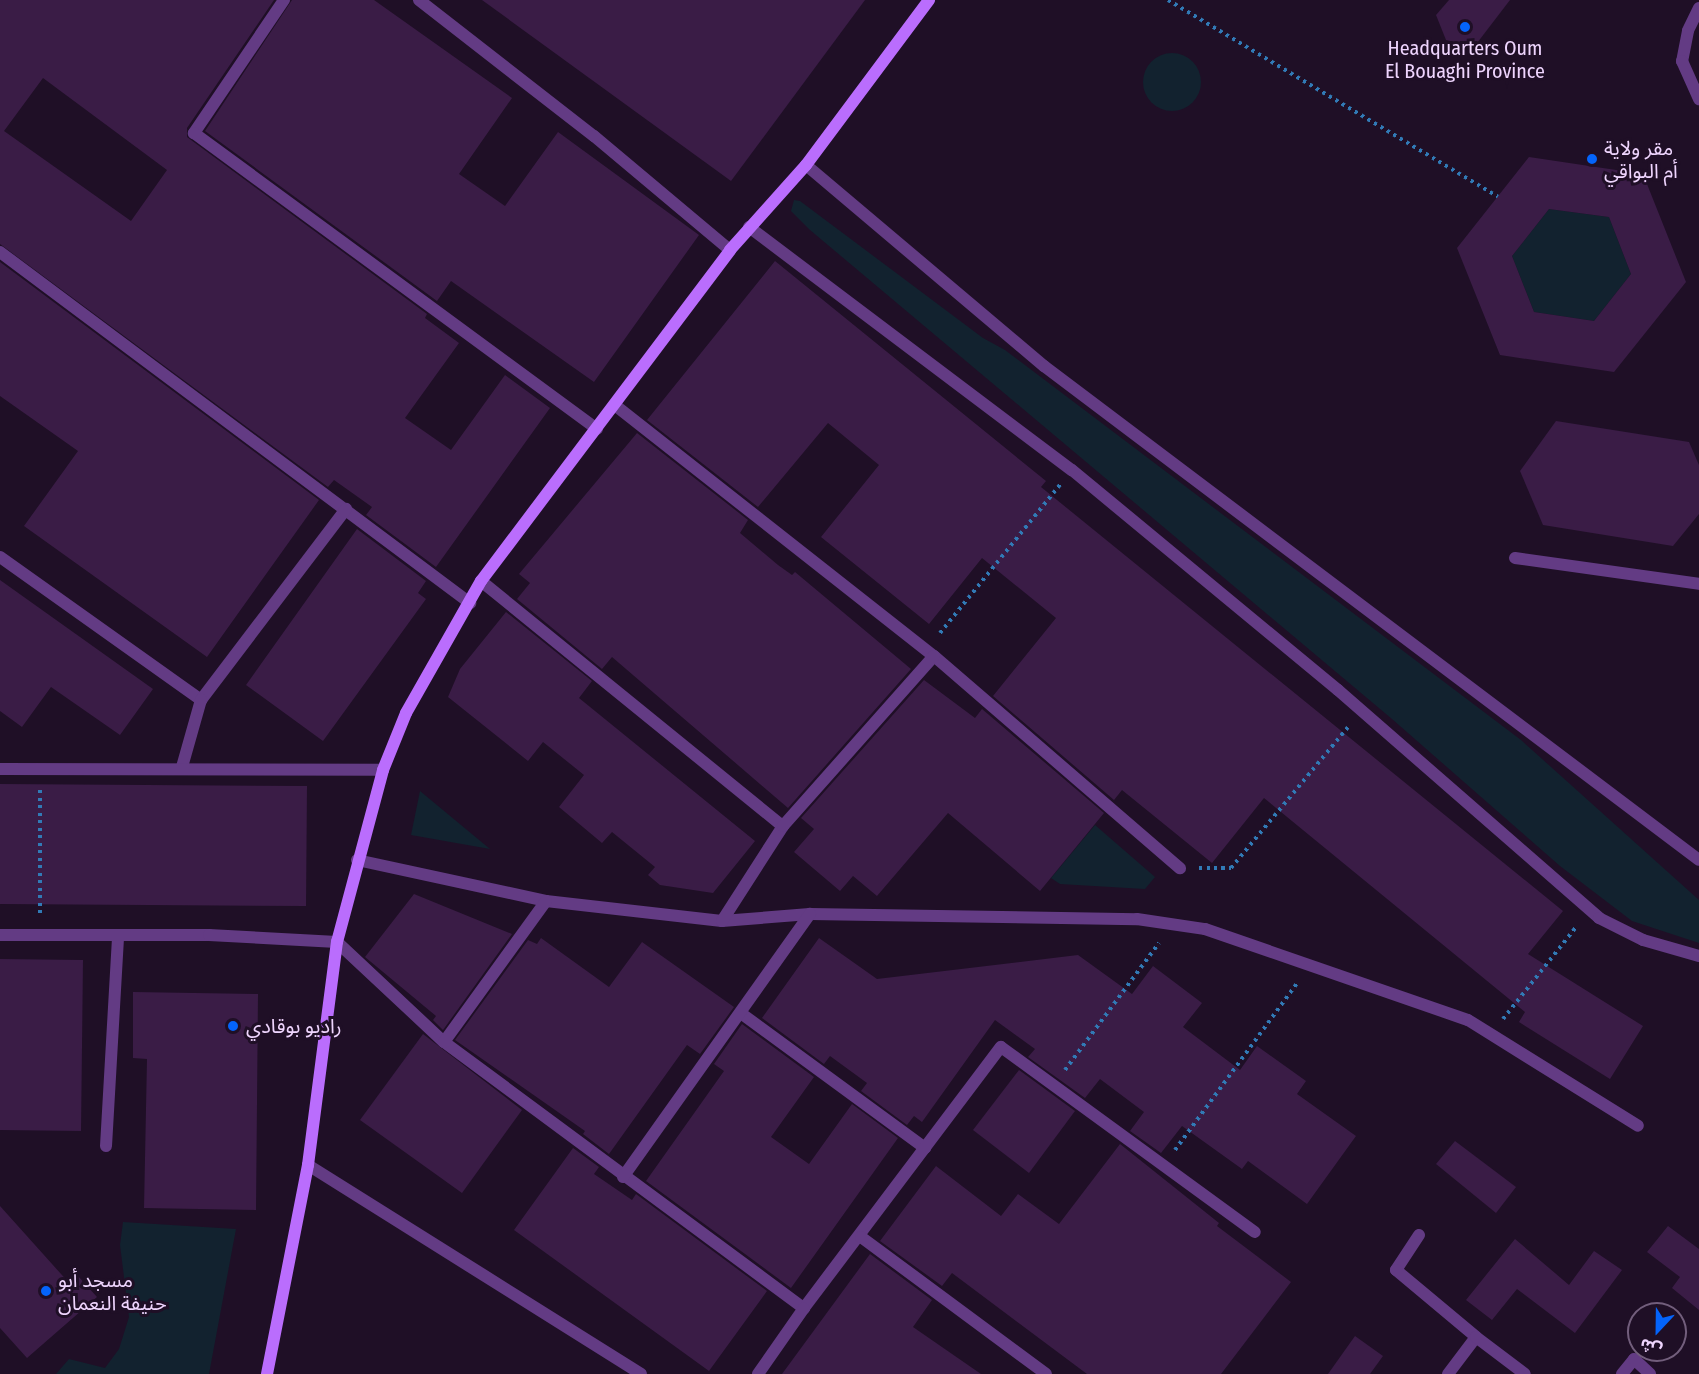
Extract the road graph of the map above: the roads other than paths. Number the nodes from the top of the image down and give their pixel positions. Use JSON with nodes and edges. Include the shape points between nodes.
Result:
{"nodes":[{"id":1,"x":284,"y":0,"type":"edge"},
{"id":2,"x":929,"y":0,"type":"edge"},
{"id":3,"x":422,"y":1,"type":"edge"},
{"id":4,"x":1699,"y":8,"type":"edge"},
{"id":5,"x":1699,"y":99,"type":"edge"},
{"id":6,"x":806,"y":165,"type":"junction"},
{"id":7,"x":749,"y":227,"type":"junction"},
{"id":8,"x":730,"y":250,"type":"junction"},
{"id":9,"x":0,"y":252,"type":"edge"},
{"id":10,"x":616,"y":406,"type":"junction"},
{"id":11,"x":597,"y":429,"type":"junction"},
{"id":12,"x":346,"y":509,"type":"junction"},
{"id":13,"x":0,"y":556,"type":"edge"},
{"id":14,"x":1515,"y":558,"type":"dead end"},
{"id":15,"x":481,"y":581,"type":"junction"},
{"id":16,"x":1699,"y":584,"type":"edge"},
{"id":17,"x":470,"y":603,"type":"junction"},
{"id":18,"x":930,"y":653,"type":"junction"},
{"id":19,"x":201,"y":700,"type":"junction"},
{"id":20,"x":182,"y":767,"type":"junction"},
{"id":21,"x":0,"y":769,"type":"edge"},
{"id":22,"x":383,"y":770,"type":"junction"},
{"id":23,"x":783,"y":826,"type":"junction"},
{"id":24,"x":357,"y":860,"type":"junction"},
{"id":25,"x":1699,"y":860,"type":"edge"},
{"id":26,"x":1180,"y":867,"type":"road end"},
{"id":27,"x":546,"y":901,"type":"junction"},
{"id":28,"x":810,"y":914,"type":"junction"},
{"id":29,"x":722,"y":921,"type":"junction"},
{"id":30,"x":0,"y":935,"type":"edge"},
{"id":31,"x":118,"y":936,"type":"junction"},
{"id":32,"x":337,"y":942,"type":"junction"},
{"id":33,"x":1699,"y":956,"type":"edge"},
{"id":34,"x":742,"y":1014,"type":"junction"},
{"id":35,"x":444,"y":1042,"type":"junction"},
{"id":36,"x":1638,"y":1126,"type":"dead end"},
{"id":37,"x":106,"y":1146,"type":"dead end"},
{"id":38,"x":926,"y":1148,"type":"junction"},
{"id":39,"x":308,"y":1165,"type":"junction"},
{"id":40,"x":623,"y":1178,"type":"junction"},
{"id":41,"x":1255,"y":1232,"type":"dead end"},
{"id":42,"x":1419,"y":1235,"type":"dead end"},
{"id":43,"x":861,"y":1237,"type":"junction"},
{"id":44,"x":804,"y":1308,"type":"junction"},
{"id":45,"x":1476,"y":1336,"type":"junction"},
{"id":46,"x":1044,"y":1373,"type":"edge"},
{"id":47,"x":267,"y":1374,"type":"edge"},
{"id":48,"x":641,"y":1374,"type":"edge"},
{"id":49,"x":758,"y":1374,"type":"edge"},
{"id":50,"x":1448,"y":1374,"type":"edge"},
{"id":51,"x":1525,"y":1374,"type":"edge"},
{"id":52,"x":1622,"y":1374,"type":"edge"},
{"id":53,"x":1650,"y":1374,"type":"edge"}],
"edges":[{"from":1,"to":11,"type":"street","via":[[194,133]]},
{"from":2,"to":6,"type":"main road"},
{"from":3,"to":8,"type":"street","via":[[594,136]]},
{"from":4,"to":5,"type":"street","via":[[1688,31],[1682,61]]},
{"from":6,"to":7,"type":"main road"},
{"from":6,"to":25,"type":"street","via":[[1044,366]]},
{"from":7,"to":8,"type":"main road"},
{"from":7,"to":33,"type":"street","via":[[1071,470],[1362,711],[1590,910],[1643,940]]},
{"from":8,"to":10,"type":"main road"},
{"from":9,"to":12,"type":"street"},
{"from":10,"to":11,"type":"main road"},
{"from":10,"to":18,"type":"street"},
{"from":11,"to":15,"type":"main road"},
{"from":12,"to":17,"type":"street"},
{"from":12,"to":19,"type":"street"},
{"from":13,"to":19,"type":"street"},
{"from":14,"to":16,"type":"street"},
{"from":15,"to":17,"type":"main road"},
{"from":15,"to":23,"type":"street"},
{"from":17,"to":22,"type":"main road","via":[[406,713]]},
{"from":18,"to":23,"type":"street"},
{"from":18,"to":26,"type":"street"},
{"from":19,"to":20,"type":"street"},
{"from":20,"to":21,"type":"street"},
{"from":20,"to":22,"type":"street"},
{"from":22,"to":24,"type":"main road"},
{"from":23,"to":29,"type":"street"},
{"from":24,"to":27,"type":"street"},
{"from":24,"to":32,"type":"main road"},
{"from":27,"to":29,"type":"street"},
{"from":27,"to":35,"type":"street"},
{"from":28,"to":29,"type":"street"},
{"from":28,"to":34,"type":"street"},
{"from":28,"to":36,"type":"street","via":[[1137,919],[1205,928],[1422,1002],[1491,1033]]},
{"from":30,"to":31,"type":"street"},
{"from":31,"to":32,"type":"street","via":[[209,935]]},
{"from":31,"to":37,"type":"street"},
{"from":32,"to":35,"type":"street"},
{"from":32,"to":39,"type":"main road"},
{"from":34,"to":38,"type":"street"},
{"from":34,"to":40,"type":"street"},
{"from":35,"to":40,"type":"street"},
{"from":38,"to":41,"type":"street","via":[[1001,1047]]},
{"from":38,"to":43,"type":"street"},
{"from":39,"to":47,"type":"main road"},
{"from":39,"to":48,"type":"street"},
{"from":40,"to":44,"type":"street"},
{"from":42,"to":45,"type":"street","via":[[1396,1270]]},
{"from":43,"to":44,"type":"street"},
{"from":43,"to":46,"type":"street"},
{"from":44,"to":49,"type":"street"},
{"from":45,"to":50,"type":"street"},
{"from":45,"to":51,"type":"street"},
{"from":52,"to":53,"type":"street","via":[[1634,1359]]}]}
